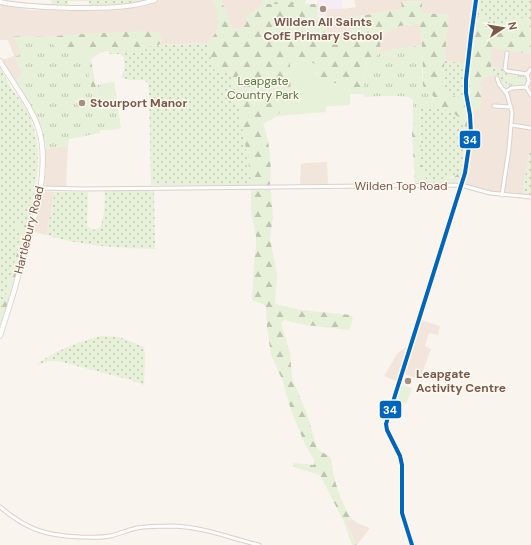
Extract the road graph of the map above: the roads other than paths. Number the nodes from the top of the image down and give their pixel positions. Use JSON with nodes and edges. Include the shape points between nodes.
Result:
{"nodes":[{"id":1,"x":155,"y":0,"type":"edge"},
{"id":2,"x":476,"y":0,"type":"edge"},
{"id":3,"x":0,"y":2,"type":"edge"},
{"id":4,"x":507,"y":53,"type":"dead end"},
{"id":5,"x":0,"y":61,"type":"edge"},
{"id":6,"x":505,"y":69,"type":"junction"},
{"id":7,"x":531,"y":69,"type":"edge"},
{"id":8,"x":502,"y":74,"type":"dead end"},
{"id":9,"x":527,"y":74,"type":"junction"},
{"id":10,"x":497,"y":78,"type":"dead end"},
{"id":11,"x":502,"y":79,"type":"dead end"},
{"id":12,"x":530,"y":81,"type":"edge"},
{"id":13,"x":498,"y":82,"type":"junction"},
{"id":14,"x":526,"y":87,"type":"junction"},
{"id":15,"x":506,"y":92,"type":"junction"},
{"id":16,"x":531,"y":95,"type":"edge"},
{"id":17,"x":494,"y":106,"type":"dead end"},
{"id":18,"x":511,"y":107,"type":"junction"},
{"id":19,"x":511,"y":125,"type":"junction"},
{"id":20,"x":531,"y":128,"type":"edge"},
{"id":21,"x":463,"y":179,"type":"junction"},
{"id":22,"x":462,"y":185,"type":"junction"},
{"id":23,"x":467,"y":187,"type":"junction"},
{"id":24,"x":40,"y":188,"type":"junction"},
{"id":25,"x":502,"y":195,"type":"junction"},
{"id":26,"x":531,"y":197,"type":"edge"},
{"id":27,"x":0,"y":336,"type":"edge"},
{"id":28,"x":0,"y":506,"type":"edge"},
{"id":29,"x":258,"y":545,"type":"edge"},
{"id":30,"x":412,"y":545,"type":"edge"}],
"edges":[{"from":1,"to":3,"type":"street","via":[[131,6],[102,8],[29,7]]},
{"from":2,"to":21,"type":"street","via":[[466,80],[471,133]]},
{"from":4,"to":6,"type":"street"},
{"from":5,"to":24,"type":"main road","name":"Hartlebury Road","via":[[39,129],[43,154]]},
{"from":6,"to":8,"type":"street"},
{"from":6,"to":9,"type":"street"},
{"from":7,"to":9,"type":"street"},
{"from":9,"to":12,"type":"street"},
{"from":10,"to":13,"type":"street"},
{"from":11,"to":13,"type":"street"},
{"from":12,"to":14,"type":"street"},
{"from":13,"to":15,"type":"street"},
{"from":14,"to":15,"type":"street","via":[[512,88]]},
{"from":14,"to":16,"type":"street"},
{"from":15,"to":18,"type":"street"},
{"from":17,"to":18,"type":"street"},
{"from":18,"to":19,"type":"street"},
{"from":19,"to":20,"type":"street"},
{"from":19,"to":25,"type":"street"},
{"from":21,"to":22,"type":"street"},
{"from":21,"to":23,"type":"street"},
{"from":22,"to":23,"type":"street","name":"Wilden Top Road"},
{"from":22,"to":24,"type":"street","name":"Wilden Top Road"},
{"from":22,"to":30,"type":"street","via":[[386,424],[402,465],[402,513]]},
{"from":23,"to":25,"type":"street","name":"Wilden Top Road"},
{"from":24,"to":27,"type":"main road","name":"Hartlebury Road","via":[[33,225]]},
{"from":25,"to":26,"type":"street","name":"Wilden Top Road"},
{"from":28,"to":29,"type":"street","via":[[19,521],[48,534],[97,537],[136,528],[173,526],[201,529]]}]}
